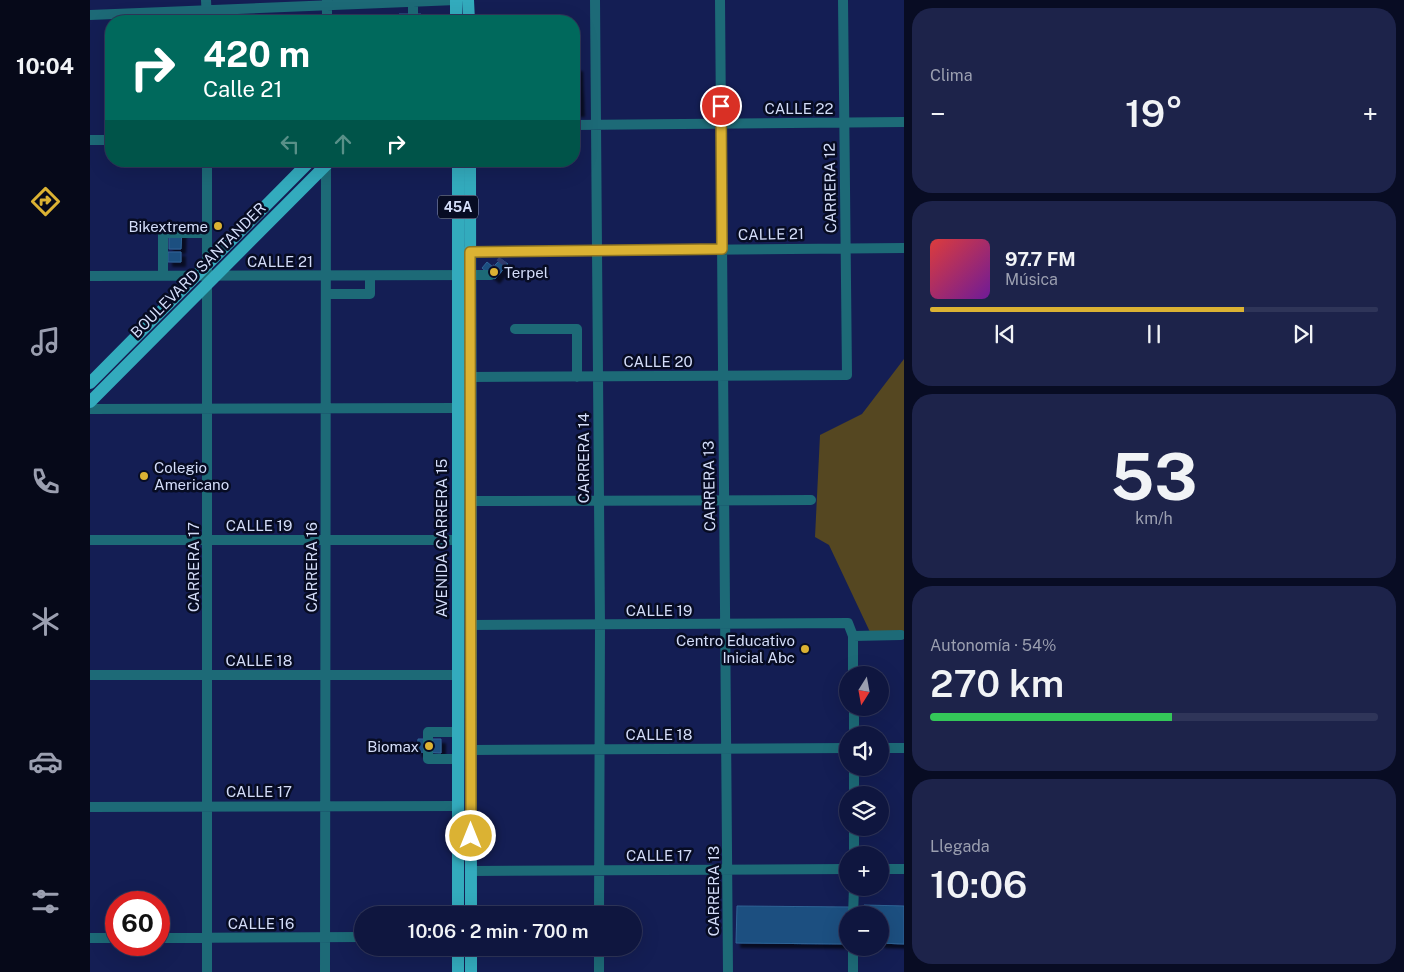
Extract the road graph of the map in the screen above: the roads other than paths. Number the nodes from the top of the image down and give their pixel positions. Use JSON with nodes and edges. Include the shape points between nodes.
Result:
{"nodes":[{"id":1,"x":456,"y":0,"type":"edge"},
{"id":2,"x":468,"y":0,"type":"edge"},
{"id":3,"x":595,"y":0,"type":"edge"},
{"id":4,"x":720,"y":0,"type":"edge"},
{"id":5,"x":843,"y":0,"type":"edge"},
{"id":6,"x":413,"y":2,"type":"junction"},
{"id":7,"x":327,"y":3,"type":"edge"},
{"id":8,"x":207,"y":5,"type":"edge"},
{"id":9,"x":414,"y":14,"type":"dead end"},
{"id":10,"x":90,"y":15,"type":"edge"},
{"id":11,"x":454,"y":15,"type":"edge"},
{"id":12,"x":469,"y":15,"type":"edge"},
{"id":13,"x":844,"y":122,"type":"junction"},
{"id":14,"x":904,"y":122,"type":"edge"},
{"id":15,"x":596,"y":124,"type":"junction"},
{"id":16,"x":721,"y":124,"type":"junction"},
{"id":17,"x":580,"y":125,"type":"edge"},
{"id":18,"x":90,"y":140,"type":"edge"},
{"id":19,"x":105,"y":140,"type":"edge"},
{"id":20,"x":207,"y":167,"type":"edge"},
{"id":21,"x":305,"y":167,"type":"edge"},
{"id":22,"x":322,"y":167,"type":"edge"},
{"id":23,"x":327,"y":167,"type":"edge"},
{"id":24,"x":458,"y":167,"type":"edge"},
{"id":25,"x":470,"y":167,"type":"edge"},
{"id":26,"x":207,"y":233,"type":"junction"},
{"id":27,"x":846,"y":248,"type":"junction"},
{"id":28,"x":904,"y":248,"type":"edge"},
{"id":29,"x":722,"y":249,"type":"junction"},
{"id":30,"x":597,"y":251,"type":"junction"},
{"id":31,"x":464,"y":252,"type":"junction"},
{"id":32,"x":511,"y":252,"type":"junction"},
{"id":33,"x":503,"y":260,"type":"tunnel mouth"},
{"id":34,"x":207,"y":275,"type":"junction"},
{"id":35,"x":491,"y":275,"type":"dead end"},
{"id":36,"x":90,"y":276,"type":"edge"},
{"id":37,"x":163,"y":276,"type":"junction"},
{"id":38,"x":326,"y":276,"type":"junction"},
{"id":39,"x":370,"y":276,"type":"junction"},
{"id":40,"x":464,"y":276,"type":"junction"},
{"id":41,"x":326,"y":294,"type":"junction"},
{"id":42,"x":515,"y":329,"type":"dead end"},
{"id":43,"x":847,"y":375,"type":"joint"},
{"id":44,"x":598,"y":376,"type":"junction"},
{"id":45,"x":723,"y":376,"type":"junction"},
{"id":46,"x":470,"y":377,"type":"junction"},
{"id":47,"x":577,"y":377,"type":"junction"},
{"id":48,"x":90,"y":383,"type":"edge"},
{"id":49,"x":90,"y":402,"type":"edge"},
{"id":50,"x":208,"y":408,"type":"junction"},
{"id":51,"x":326,"y":408,"type":"junction"},
{"id":52,"x":458,"y":408,"type":"junction"},
{"id":53,"x":90,"y":409,"type":"edge"},
{"id":54,"x":599,"y":500,"type":"junction"},
{"id":55,"x":724,"y":500,"type":"junction"},
{"id":56,"x":811,"y":500,"type":"dead end"},
{"id":57,"x":470,"y":501,"type":"junction"},
{"id":58,"x":90,"y":540,"type":"edge"},
{"id":59,"x":208,"y":540,"type":"junction"},
{"id":60,"x":326,"y":540,"type":"junction"},
{"id":61,"x":458,"y":540,"type":"junction"},
{"id":62,"x":726,"y":624,"type":"junction"},
{"id":63,"x":600,"y":625,"type":"junction"},
{"id":64,"x":470,"y":626,"type":"junction"},
{"id":65,"x":901,"y":635,"type":"dead end"},
{"id":66,"x":853,"y":636,"type":"junction"},
{"id":67,"x":853,"y":666,"type":"edge"},
{"id":68,"x":90,"y":675,"type":"edge"},
{"id":69,"x":208,"y":675,"type":"junction"},
{"id":70,"x":326,"y":675,"type":"junction"},
{"id":71,"x":458,"y":675,"type":"junction"},
{"id":72,"x":458,"y":732,"type":"junction"},
{"id":73,"x":839,"y":748,"type":"edge"},
{"id":74,"x":889,"y":748,"type":"edge"},
{"id":75,"x":904,"y":748,"type":"edge"},
{"id":76,"x":727,"y":749,"type":"junction"},
{"id":77,"x":471,"y":750,"type":"junction"},
{"id":78,"x":600,"y":750,"type":"junction"},
{"id":79,"x":458,"y":759,"type":"junction"},
{"id":80,"x":207,"y":806,"type":"junction"},
{"id":81,"x":326,"y":806,"type":"junction"},
{"id":82,"x":458,"y":806,"type":"junction"},
{"id":83,"x":90,"y":807,"type":"edge"},
{"id":84,"x":839,"y":869,"type":"edge"},
{"id":85,"x":889,"y":869,"type":"edge"},
{"id":86,"x":904,"y":869,"type":"edge"},
{"id":87,"x":599,"y":870,"type":"junction"},
{"id":88,"x":728,"y":870,"type":"junction"},
{"id":89,"x":471,"y":871,"type":"junction"},
{"id":90,"x":458,"y":906,"type":"edge"},
{"id":91,"x":471,"y":906,"type":"edge"},
{"id":92,"x":599,"y":906,"type":"edge"},
{"id":93,"x":326,"y":937,"type":"junction"},
{"id":94,"x":354,"y":937,"type":"edge"},
{"id":95,"x":90,"y":938,"type":"edge"},
{"id":96,"x":105,"y":938,"type":"edge"},
{"id":97,"x":170,"y":938,"type":"edge"},
{"id":98,"x":207,"y":938,"type":"junction"},
{"id":99,"x":458,"y":956,"type":"edge"},
{"id":100,"x":471,"y":956,"type":"edge"},
{"id":101,"x":599,"y":956,"type":"edge"},
{"id":102,"x":853,"y":956,"type":"edge"},
{"id":103,"x":207,"y":972,"type":"edge"},
{"id":104,"x":326,"y":972,"type":"edge"},
{"id":105,"x":458,"y":972,"type":"edge"},
{"id":106,"x":471,"y":972,"type":"edge"},
{"id":107,"x":599,"y":972,"type":"edge"},
{"id":108,"x":728,"y":972,"type":"edge"},
{"id":109,"x":853,"y":972,"type":"edge"}],
"edges":[{"from":1,"to":6,"type":"street"},
{"from":1,"to":11,"type":"main road"},
{"from":2,"to":12,"type":"main road"},
{"from":3,"to":15,"type":"street","name":"CARRERA 14"},
{"from":4,"to":16,"type":"street","name":"CARRERA 13"},
{"from":5,"to":13,"type":"street","name":"CARRERA 12"},
{"from":6,"to":7,"type":"street"},
{"from":6,"to":9,"type":"street"},
{"from":7,"to":8,"type":"street"},
{"from":8,"to":10,"type":"street"},
{"from":13,"to":14,"type":"street","name":"CALLE 22"},
{"from":13,"to":16,"type":"street","name":"CALLE 22"},
{"from":13,"to":27,"type":"street","name":"CARRERA 12"},
{"from":15,"to":16,"type":"street","name":"CALLE 22"},
{"from":15,"to":17,"type":"street","name":"CALLE 22"},
{"from":15,"to":30,"type":"street","name":"CARRERA 14"},
{"from":16,"to":29,"type":"street","name":"CARRERA 13"},
{"from":18,"to":19,"type":"street"},
{"from":20,"to":26,"type":"street","name":"CARRERA 17"},
{"from":21,"to":34,"type":"main road","name":"BOULEVARD SANTANDER"},
{"from":22,"to":34,"type":"main road","name":"BOULEVARD SANTANDER"},
{"from":23,"to":38,"type":"street","name":"CARRERA 16"},
{"from":24,"to":31,"type":"main road","name":"AVENIDA CARRERA 15","number":"45A"},
{"from":25,"to":31,"type":"main road","name":"AVENIDA CARRERA 15","number":"45A"},
{"from":26,"to":34,"type":"street","name":"CARRERA 17"},
{"from":26,"to":37,"type":"street","via":[[163,233]]},
{"from":27,"to":28,"type":"street","name":"CALLE 21"},
{"from":27,"to":29,"type":"street","name":"CALLE 21"},
{"from":27,"to":43,"type":"street","name":"CARRERA 12"},
{"from":29,"to":30,"type":"street","name":"CALLE 21"},
{"from":29,"to":45,"type":"street","name":"CARRERA 13"},
{"from":30,"to":32,"type":"street","name":"CALLE 21"},
{"from":30,"to":44,"type":"street","name":"CARRERA 14"},
{"from":31,"to":32,"type":"street","name":"CALLE 21"},
{"from":31,"to":40,"type":"main road","name":"AVENIDA CARRERA 15","number":"45A"},
{"from":32,"to":33,"type":"street"},
{"from":34,"to":37,"type":"street","name":"CALLE 21"},
{"from":34,"to":38,"type":"street","name":"CALLE 21"},
{"from":34,"to":48,"type":"main road","name":"BOULEVARD SANTANDER"},
{"from":34,"to":49,"type":"main road","name":"BOULEVARD SANTANDER"},
{"from":34,"to":50,"type":"street","name":"CARRERA 17"},
{"from":35,"to":40,"type":"street","name":"CALLE 21"},
{"from":36,"to":37,"type":"street","name":"CALLE 21"},
{"from":38,"to":39,"type":"street","name":"CALLE 21"},
{"from":38,"to":41,"type":"street","name":"CARRERA 16"},
{"from":39,"to":40,"type":"street","name":"CALLE 21"},
{"from":39,"to":41,"type":"street","via":[[370,294]]},
{"from":40,"to":46,"type":"main road","name":"AVENIDA CARRERA 15","number":"45A"},
{"from":40,"to":52,"type":"main road","name":"AVENIDA CARRERA 15","number":"45A"},
{"from":41,"to":51,"type":"street","name":"CARRERA 16"},
{"from":42,"to":47,"type":"street","via":[[577,329]]},
{"from":43,"to":45,"type":"street","name":"CALLE 20"},
{"from":44,"to":45,"type":"street","name":"CALLE 20"},
{"from":44,"to":47,"type":"street","name":"CALLE 20"},
{"from":44,"to":54,"type":"street","name":"CARRERA 14"},
{"from":45,"to":55,"type":"street","name":"CARRERA 13"},
{"from":46,"to":47,"type":"street","name":"CALLE 20"},
{"from":46,"to":57,"type":"main road","name":"AVENIDA CARRERA 15","number":"45A"},
{"from":50,"to":51,"type":"street"},
{"from":50,"to":53,"type":"street"},
{"from":50,"to":59,"type":"street","name":"CARRERA 17"},
{"from":51,"to":52,"type":"street"},
{"from":51,"to":60,"type":"street","name":"CARRERA 16"},
{"from":52,"to":61,"type":"main road","name":"AVENIDA CARRERA 15","number":"45A"},
{"from":54,"to":55,"type":"street"},
{"from":54,"to":57,"type":"street"},
{"from":54,"to":63,"type":"street","name":"CARRERA 14"},
{"from":55,"to":56,"type":"street"},
{"from":55,"to":62,"type":"street","name":"CARRERA 13"},
{"from":57,"to":64,"type":"main road","name":"AVENIDA CARRERA 15","number":"45A"},
{"from":58,"to":59,"type":"street","name":"CALLE 19"},
{"from":59,"to":60,"type":"street","name":"CALLE 19"},
{"from":59,"to":69,"type":"street","name":"CARRERA 17"},
{"from":60,"to":61,"type":"street","name":"CALLE 19"},
{"from":60,"to":70,"type":"street","name":"CARRERA 16"},
{"from":61,"to":71,"type":"main road","name":"AVENIDA CARRERA 15","number":"45A"},
{"from":62,"to":63,"type":"street","name":"CALLE 19"},
{"from":62,"to":66,"type":"street","name":"CALLE 19","via":[[848,623]]},
{"from":62,"to":76,"type":"street","name":"CARRERA 13"},
{"from":63,"to":64,"type":"street","name":"CALLE 19"},
{"from":63,"to":78,"type":"street","name":"CARRERA 14"},
{"from":64,"to":77,"type":"main road","name":"AVENIDA CARRERA 15","number":"45A"},
{"from":65,"to":66,"type":"street"},
{"from":66,"to":67,"type":"street"},
{"from":68,"to":69,"type":"street","name":"CALLE 18"},
{"from":69,"to":70,"type":"street","name":"CALLE 18"},
{"from":69,"to":80,"type":"street","name":"CARRERA 17"},
{"from":70,"to":71,"type":"street","name":"CALLE 18"},
{"from":70,"to":81,"type":"street","name":"CARRERA 16"},
{"from":71,"to":72,"type":"main road","name":"AVENIDA CARRERA 15","number":"45A"},
{"from":72,"to":79,"type":"main road","name":"AVENIDA CARRERA 15","number":"45A"},
{"from":72,"to":79,"type":"street","via":[[428,732],[428,759]]},
{"from":73,"to":76,"type":"street","name":"CALLE 18"},
{"from":74,"to":75,"type":"street"},
{"from":76,"to":78,"type":"street","name":"CALLE 18"},
{"from":76,"to":88,"type":"street","name":"CARRERA 13"},
{"from":77,"to":78,"type":"street","name":"CALLE 18"},
{"from":77,"to":89,"type":"main road","name":"AVENIDA CARRERA 15","number":"45A"},
{"from":78,"to":87,"type":"street","name":"CARRERA 14"},
{"from":79,"to":82,"type":"main road","name":"AVENIDA CARRERA 15","number":"45A"},
{"from":80,"to":81,"type":"street","name":"CALLE 17"},
{"from":80,"to":83,"type":"street","name":"CALLE 17"},
{"from":80,"to":98,"type":"street","name":"CARRERA 17"},
{"from":81,"to":82,"type":"street","name":"CALLE 17"},
{"from":81,"to":93,"type":"street","name":"CARRERA 16"},
{"from":82,"to":90,"type":"main road","name":"AVENIDA CARRERA 15","number":"45A"},
{"from":84,"to":88,"type":"street","name":"CALLE 17"},
{"from":85,"to":86,"type":"street"},
{"from":87,"to":88,"type":"street","name":"CALLE 17"},
{"from":87,"to":89,"type":"street","name":"CALLE 17"},
{"from":87,"to":92,"type":"street","name":"CARRERA 14"},
{"from":88,"to":108,"type":"street","name":"CARRERA 13"},
{"from":89,"to":91,"type":"main road","name":"AVENIDA CARRERA 15","number":"45A"},
{"from":93,"to":94,"type":"street","name":"CALLE 16"},
{"from":93,"to":98,"type":"street","name":"CALLE 16"},
{"from":93,"to":104,"type":"street","name":"CARRERA 16"},
{"from":95,"to":96,"type":"street"},
{"from":97,"to":98,"type":"street","name":"CALLE 16"},
{"from":98,"to":103,"type":"street","name":"CARRERA 17"},
{"from":99,"to":105,"type":"main road"},
{"from":100,"to":106,"type":"main road"},
{"from":101,"to":107,"type":"street"},
{"from":102,"to":109,"type":"street"}]}
